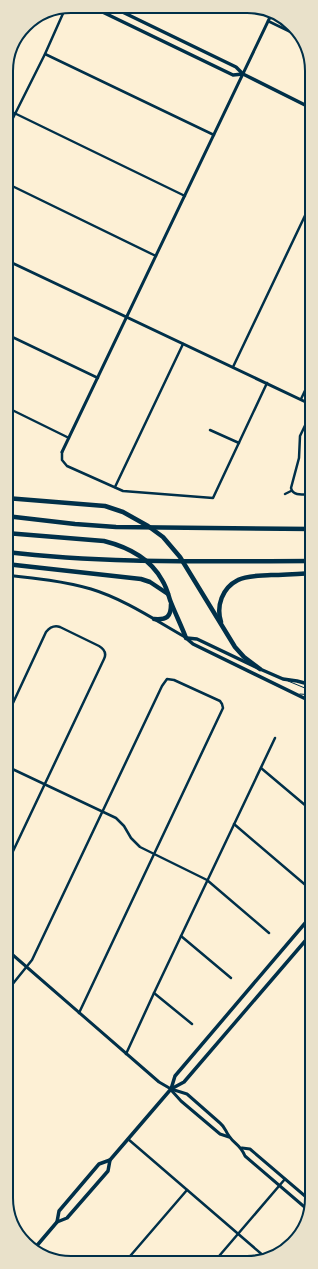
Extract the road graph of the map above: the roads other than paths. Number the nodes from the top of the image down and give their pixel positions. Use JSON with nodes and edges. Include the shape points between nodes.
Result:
{"nodes":[{"id":1,"x":105,"y":13,"type":"edge"},
{"id":2,"x":124,"y":13,"type":"edge"},
{"id":3,"x":63,"y":14,"type":"edge"},
{"id":4,"x":270,"y":18,"type":"edge"},
{"id":5,"x":268,"y":21,"type":"junction"},
{"id":6,"x":289,"y":31,"type":"edge"},
{"id":7,"x":45,"y":54,"type":"junction"},
{"id":8,"x":243,"y":74,"type":"junction"},
{"id":9,"x":305,"y":105,"type":"edge"},
{"id":10,"x":15,"y":113,"type":"junction"},
{"id":11,"x":13,"y":117,"type":"edge"},
{"id":12,"x":214,"y":135,"type":"junction"},
{"id":13,"x":13,"y":186,"type":"edge"},
{"id":14,"x":185,"y":196,"type":"junction"},
{"id":15,"x":305,"y":218,"type":"edge"},
{"id":16,"x":156,"y":256,"type":"junction"},
{"id":17,"x":13,"y":263,"type":"edge"},
{"id":18,"x":127,"y":316,"type":"junction"},
{"id":19,"x":13,"y":337,"type":"edge"},
{"id":20,"x":184,"y":344,"type":"junction"},
{"id":21,"x":233,"y":367,"type":"junction"},
{"id":22,"x":98,"y":378,"type":"junction"},
{"id":23,"x":267,"y":383,"type":"junction"},
{"id":24,"x":305,"y":391,"type":"edge"},
{"id":25,"x":301,"y":399,"type":"junction"},
{"id":26,"x":305,"y":401,"type":"edge"},
{"id":27,"x":13,"y":410,"type":"edge"},
{"id":28,"x":305,"y":426,"type":"edge"},
{"id":29,"x":210,"y":430,"type":"dead end"},
{"id":30,"x":69,"y":438,"type":"junction"},
{"id":31,"x":240,"y":443,"type":"junction"},
{"id":32,"x":62,"y":452,"type":"joint"},
{"id":33,"x":115,"y":487,"type":"junction"},
{"id":34,"x":291,"y":491,"type":"junction"},
{"id":35,"x":285,"y":494,"type":"dead end"},
{"id":36,"x":305,"y":494,"type":"edge"},
{"id":37,"x":13,"y":499,"type":"edge"},
{"id":38,"x":13,"y":517,"type":"edge"},
{"id":39,"x":305,"y":529,"type":"edge"},
{"id":40,"x":13,"y":534,"type":"edge"},
{"id":41,"x":13,"y":553,"type":"edge"},
{"id":42,"x":305,"y":561,"type":"edge"},
{"id":43,"x":13,"y":565,"type":"edge"},
{"id":44,"x":305,"y":573,"type":"edge"},
{"id":45,"x":13,"y":576,"type":"edge"},
{"id":46,"x":168,"y":594,"type":"junction"},
{"id":47,"x":170,"y":600,"type":"junction"},
{"id":48,"x":154,"y":619,"type":"junction"},
{"id":49,"x":227,"y":635,"type":"junction"},
{"id":50,"x":186,"y":638,"type":"junction"},
{"id":51,"x":260,"y":669,"type":"junction"},
{"id":52,"x":283,"y":679,"type":"junction"},
{"id":53,"x":305,"y":683,"type":"edge"},
{"id":54,"x":305,"y":688,"type":"edge"},
{"id":55,"x":296,"y":694,"type":"junction"},
{"id":56,"x":305,"y":695,"type":"edge"},
{"id":57,"x":305,"y":698,"type":"edge"},
{"id":58,"x":13,"y":703,"type":"edge"},
{"id":59,"x":275,"y":738,"type":"dead end"},
{"id":60,"x":261,"y":768,"type":"junction"},
{"id":61,"x":13,"y":769,"type":"edge"},
{"id":62,"x":45,"y":784,"type":"junction"},
{"id":63,"x":305,"y":805,"type":"edge"},
{"id":64,"x":103,"y":812,"type":"junction"},
{"id":65,"x":234,"y":824,"type":"junction"},
{"id":66,"x":13,"y":851,"type":"edge"},
{"id":67,"x":153,"y":854,"type":"junction"},
{"id":68,"x":207,"y":880,"type":"junction"},
{"id":69,"x":305,"y":885,"type":"edge"},
{"id":70,"x":305,"y":924,"type":"edge"},
{"id":71,"x":269,"y":933,"type":"dead end"},
{"id":72,"x":181,"y":936,"type":"junction"},
{"id":73,"x":305,"y":941,"type":"edge"},
{"id":74,"x":13,"y":955,"type":"edge"},
{"id":75,"x":27,"y":967,"type":"junction"},
{"id":76,"x":231,"y":978,"type":"dead end"},
{"id":77,"x":13,"y":983,"type":"edge"},
{"id":78,"x":154,"y":993,"type":"junction"},
{"id":79,"x":78,"y":1013,"type":"junction"},
{"id":80,"x":192,"y":1024,"type":"dead end"},
{"id":81,"x":126,"y":1054,"type":"junction"},
{"id":82,"x":171,"y":1089,"type":"junction"},
{"id":83,"x":229,"y":1137,"type":"junction"},
{"id":84,"x":128,"y":1139,"type":"junction"},
{"id":85,"x":242,"y":1148,"type":"junction"},
{"id":86,"x":110,"y":1160,"type":"junction"},
{"id":87,"x":286,"y":1179,"type":"junction"},
{"id":88,"x":280,"y":1186,"type":"junction"},
{"id":89,"x":187,"y":1190,"type":"junction"},
{"id":90,"x":305,"y":1196,"type":"edge"},
{"id":91,"x":304,"y":1207,"type":"edge"},
{"id":92,"x":58,"y":1222,"type":"junction"},
{"id":93,"x":238,"y":1234,"type":"junction"},
{"id":94,"x":38,"y":1245,"type":"edge"},
{"id":95,"x":262,"y":1254,"type":"edge"},
{"id":96,"x":130,"y":1256,"type":"edge"},
{"id":97,"x":219,"y":1256,"type":"edge"}],
"edges":[{"from":1,"to":8,"type":"main road","via":[[234,75]]},
{"from":2,"to":8,"type":"main road","via":[[236,67]]},
{"from":3,"to":7,"type":"street"},
{"from":4,"to":5,"type":"street"},
{"from":5,"to":6,"type":"street"},
{"from":5,"to":8,"type":"street"},
{"from":7,"to":10,"type":"street"},
{"from":7,"to":12,"type":"street"},
{"from":8,"to":9,"type":"main road"},
{"from":8,"to":12,"type":"street"},
{"from":10,"to":11,"type":"street"},
{"from":10,"to":14,"type":"street"},
{"from":12,"to":14,"type":"street"},
{"from":13,"to":16,"type":"street"},
{"from":14,"to":16,"type":"street"},
{"from":15,"to":21,"type":"street"},
{"from":16,"to":18,"type":"street"},
{"from":17,"to":18,"type":"street"},
{"from":18,"to":20,"type":"street"},
{"from":18,"to":22,"type":"street"},
{"from":19,"to":22,"type":"street"},
{"from":20,"to":21,"type":"street"},
{"from":20,"to":33,"type":"street"},
{"from":21,"to":23,"type":"street"},
{"from":22,"to":30,"type":"street"},
{"from":23,"to":25,"type":"street"},
{"from":23,"to":31,"type":"street"},
{"from":24,"to":25,"type":"street"},
{"from":25,"to":26,"type":"street"},
{"from":27,"to":30,"type":"street"},
{"from":28,"to":34,"type":"street","via":[[300,436],[299,458]]},
{"from":29,"to":31,"type":"street"},
{"from":30,"to":32,"type":"street"},
{"from":31,"to":33,"type":"street","via":[[213,498],[123,491]]},
{"from":32,"to":33,"type":"street","via":[[62,460],[67,466]]},
{"from":34,"to":35,"type":"street"},
{"from":34,"to":36,"type":"street","via":[[295,494]]},
{"from":37,"to":49,"type":"highway","via":[[105,506],[141,521],[156,531],[174,550]]},
{"from":38,"to":39,"type":"highway","via":[[116,527]]},
{"from":40,"to":46,"type":"highway","via":[[100,541],[120,546],[140,556],[157,572]]},
{"from":41,"to":42,"type":"highway","via":[[107,560]]},
{"from":43,"to":46,"type":"highway","via":[[140,579],[150,582]]},
{"from":44,"to":49,"type":"highway","via":[[246,577],[237,580],[224,592],[219,610]]},
{"from":45,"to":48,"type":"street","via":[[62,582],[91,589],[118,599]]},
{"from":46,"to":47,"type":"highway"},
{"from":47,"to":48,"type":"highway","via":[[171,612],[168,617],[163,620]]},
{"from":47,"to":50,"type":"highway"},
{"from":48,"to":50,"type":"street"},
{"from":49,"to":51,"type":"highway","via":[[239,652]]},
{"from":50,"to":51,"type":"main road","via":[[197,639]]},
{"from":50,"to":55,"type":"main road","via":[[193,644]]},
{"from":51,"to":52,"type":"main road"},
{"from":52,"to":53,"type":"main road"},
{"from":52,"to":54,"type":"lane"},
{"from":55,"to":56,"type":"lane"},
{"from":55,"to":57,"type":"main road"},
{"from":58,"to":62,"type":"street","via":[[46,632],[52,626],[60,627],[99,646],[105,652]]},
{"from":59,"to":60,"type":"street"},
{"from":60,"to":63,"type":"street"},
{"from":60,"to":65,"type":"street"},
{"from":61,"to":62,"type":"street"},
{"from":62,"to":64,"type":"street"},
{"from":62,"to":66,"type":"street"},
{"from":64,"to":67,"type":"street","via":[[119,820],[136,845]]},
{"from":64,"to":67,"type":"street","via":[[162,686],[168,679],[220,701],[223,706]]},
{"from":64,"to":75,"type":"street"},
{"from":65,"to":68,"type":"street"},
{"from":65,"to":69,"type":"street"},
{"from":67,"to":68,"type":"street"},
{"from":67,"to":79,"type":"street"},
{"from":68,"to":71,"type":"street"},
{"from":68,"to":72,"type":"street"},
{"from":70,"to":82,"type":"main road","via":[[175,1076]]},
{"from":72,"to":76,"type":"street"},
{"from":72,"to":78,"type":"street"},
{"from":73,"to":82,"type":"main road","via":[[184,1082]]},
{"from":74,"to":75,"type":"street"},
{"from":75,"to":77,"type":"street"},
{"from":75,"to":79,"type":"street"},
{"from":78,"to":80,"type":"street"},
{"from":78,"to":81,"type":"street"},
{"from":79,"to":81,"type":"street"},
{"from":81,"to":82,"type":"street"},
{"from":82,"to":83,"type":"street","via":[[181,1101],[220,1134]]},
{"from":82,"to":83,"type":"street","via":[[187,1094],[225,1128]]},
{"from":82,"to":84,"type":"main road"},
{"from":83,"to":85,"type":"street"},
{"from":84,"to":86,"type":"main road"},
{"from":84,"to":89,"type":"street"},
{"from":85,"to":87,"type":"street","via":[[250,1149]]},
{"from":85,"to":88,"type":"street","via":[[245,1156]]},
{"from":86,"to":92,"type":"main road","via":[[108,1171],[67,1218]]},
{"from":86,"to":92,"type":"main road","via":[[99,1164],[59,1212]]},
{"from":87,"to":88,"type":"street"},
{"from":87,"to":90,"type":"street"},
{"from":88,"to":91,"type":"street"},
{"from":88,"to":93,"type":"street"},
{"from":89,"to":93,"type":"street"},
{"from":89,"to":96,"type":"street"},
{"from":92,"to":94,"type":"main road"},
{"from":93,"to":95,"type":"street"},
{"from":93,"to":97,"type":"street"}]}
